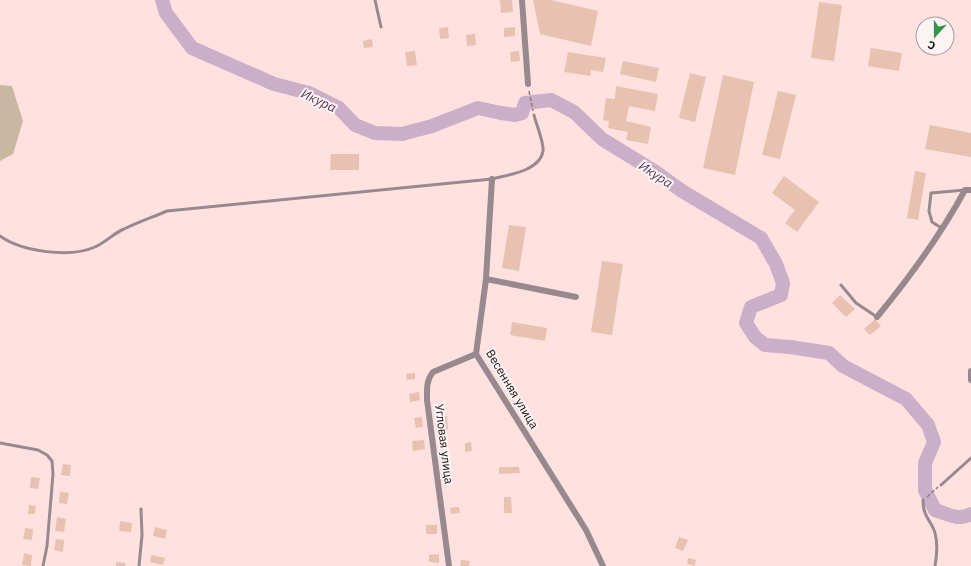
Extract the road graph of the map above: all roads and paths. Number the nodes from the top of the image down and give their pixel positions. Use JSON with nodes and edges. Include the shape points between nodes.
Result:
{"nodes":[{"id":1,"x":375,"y":0,"type":"edge"},
{"id":2,"x":522,"y":0,"type":"edge"},
{"id":3,"x":381,"y":27,"type":"dead end"},
{"id":4,"x":528,"y":84,"type":"joint"},
{"id":5,"x":534,"y":115,"type":"joint"},
{"id":6,"x":492,"y":179,"type":"junction"},
{"id":7,"x":968,"y":190,"type":"edge"},
{"id":8,"x":946,"y":225,"type":"junction"},
{"id":9,"x":0,"y":236,"type":"edge"},
{"id":10,"x":486,"y":279,"type":"junction"},
{"id":11,"x":841,"y":285,"type":"dead end"},
{"id":12,"x":576,"y":297,"type":"dead end"},
{"id":13,"x":877,"y":317,"type":"joint"},
{"id":14,"x":476,"y":354,"type":"junction"},
{"id":15,"x":971,"y":371,"type":"edge"},
{"id":16,"x":971,"y":380,"type":"edge"},
{"id":17,"x":0,"y":443,"type":"edge"},
{"id":18,"x":971,"y":458,"type":"edge"},
{"id":19,"x":941,"y":485,"type":"joint"},
{"id":20,"x":923,"y":500,"type":"joint"},
{"id":21,"x":141,"y":509,"type":"dead end"},
{"id":22,"x":43,"y":566,"type":"edge"},
{"id":23,"x":139,"y":566,"type":"edge"},
{"id":24,"x":449,"y":566,"type":"edge"},
{"id":25,"x":603,"y":566,"type":"edge"},
{"id":26,"x":935,"y":566,"type":"edge"}],
"edges":[{"from":1,"to":3,"type":"lane"},
{"from":2,"to":4,"type":"street"},
{"from":4,"to":5,"type":"path"},
{"from":5,"to":6,"type":"lane","via":[[543,150],[540,160],[530,168]]},
{"from":6,"to":9,"type":"lane","via":[[167,211],[123,229],[95,247],[67,254],[36,249]]},
{"from":6,"to":10,"type":"street","name":"Весенняя улица"},
{"from":7,"to":8,"type":"street"},
{"from":7,"to":8,"type":"lane","via":[[932,193],[929,211],[932,222],[940,227]]},
{"from":8,"to":13,"type":"street"},
{"from":10,"to":12,"type":"street"},
{"from":10,"to":14,"type":"street","name":"Весенняя улица"},
{"from":11,"to":13,"type":"lane","via":[[856,303]]},
{"from":14,"to":24,"type":"street","name":"Угловая улица","via":[[433,372],[427,385]]},
{"from":14,"to":25,"type":"street","name":"Весенняя улица","via":[[586,530]]},
{"from":15,"to":16,"type":"street"},
{"from":17,"to":22,"type":"lane","via":[[38,450],[52,461],[47,546]]},
{"from":18,"to":19,"type":"lane"},
{"from":19,"to":20,"type":"path"},
{"from":20,"to":26,"type":"lane","via":[[927,520],[935,532]]},
{"from":21,"to":23,"type":"lane"}]}
